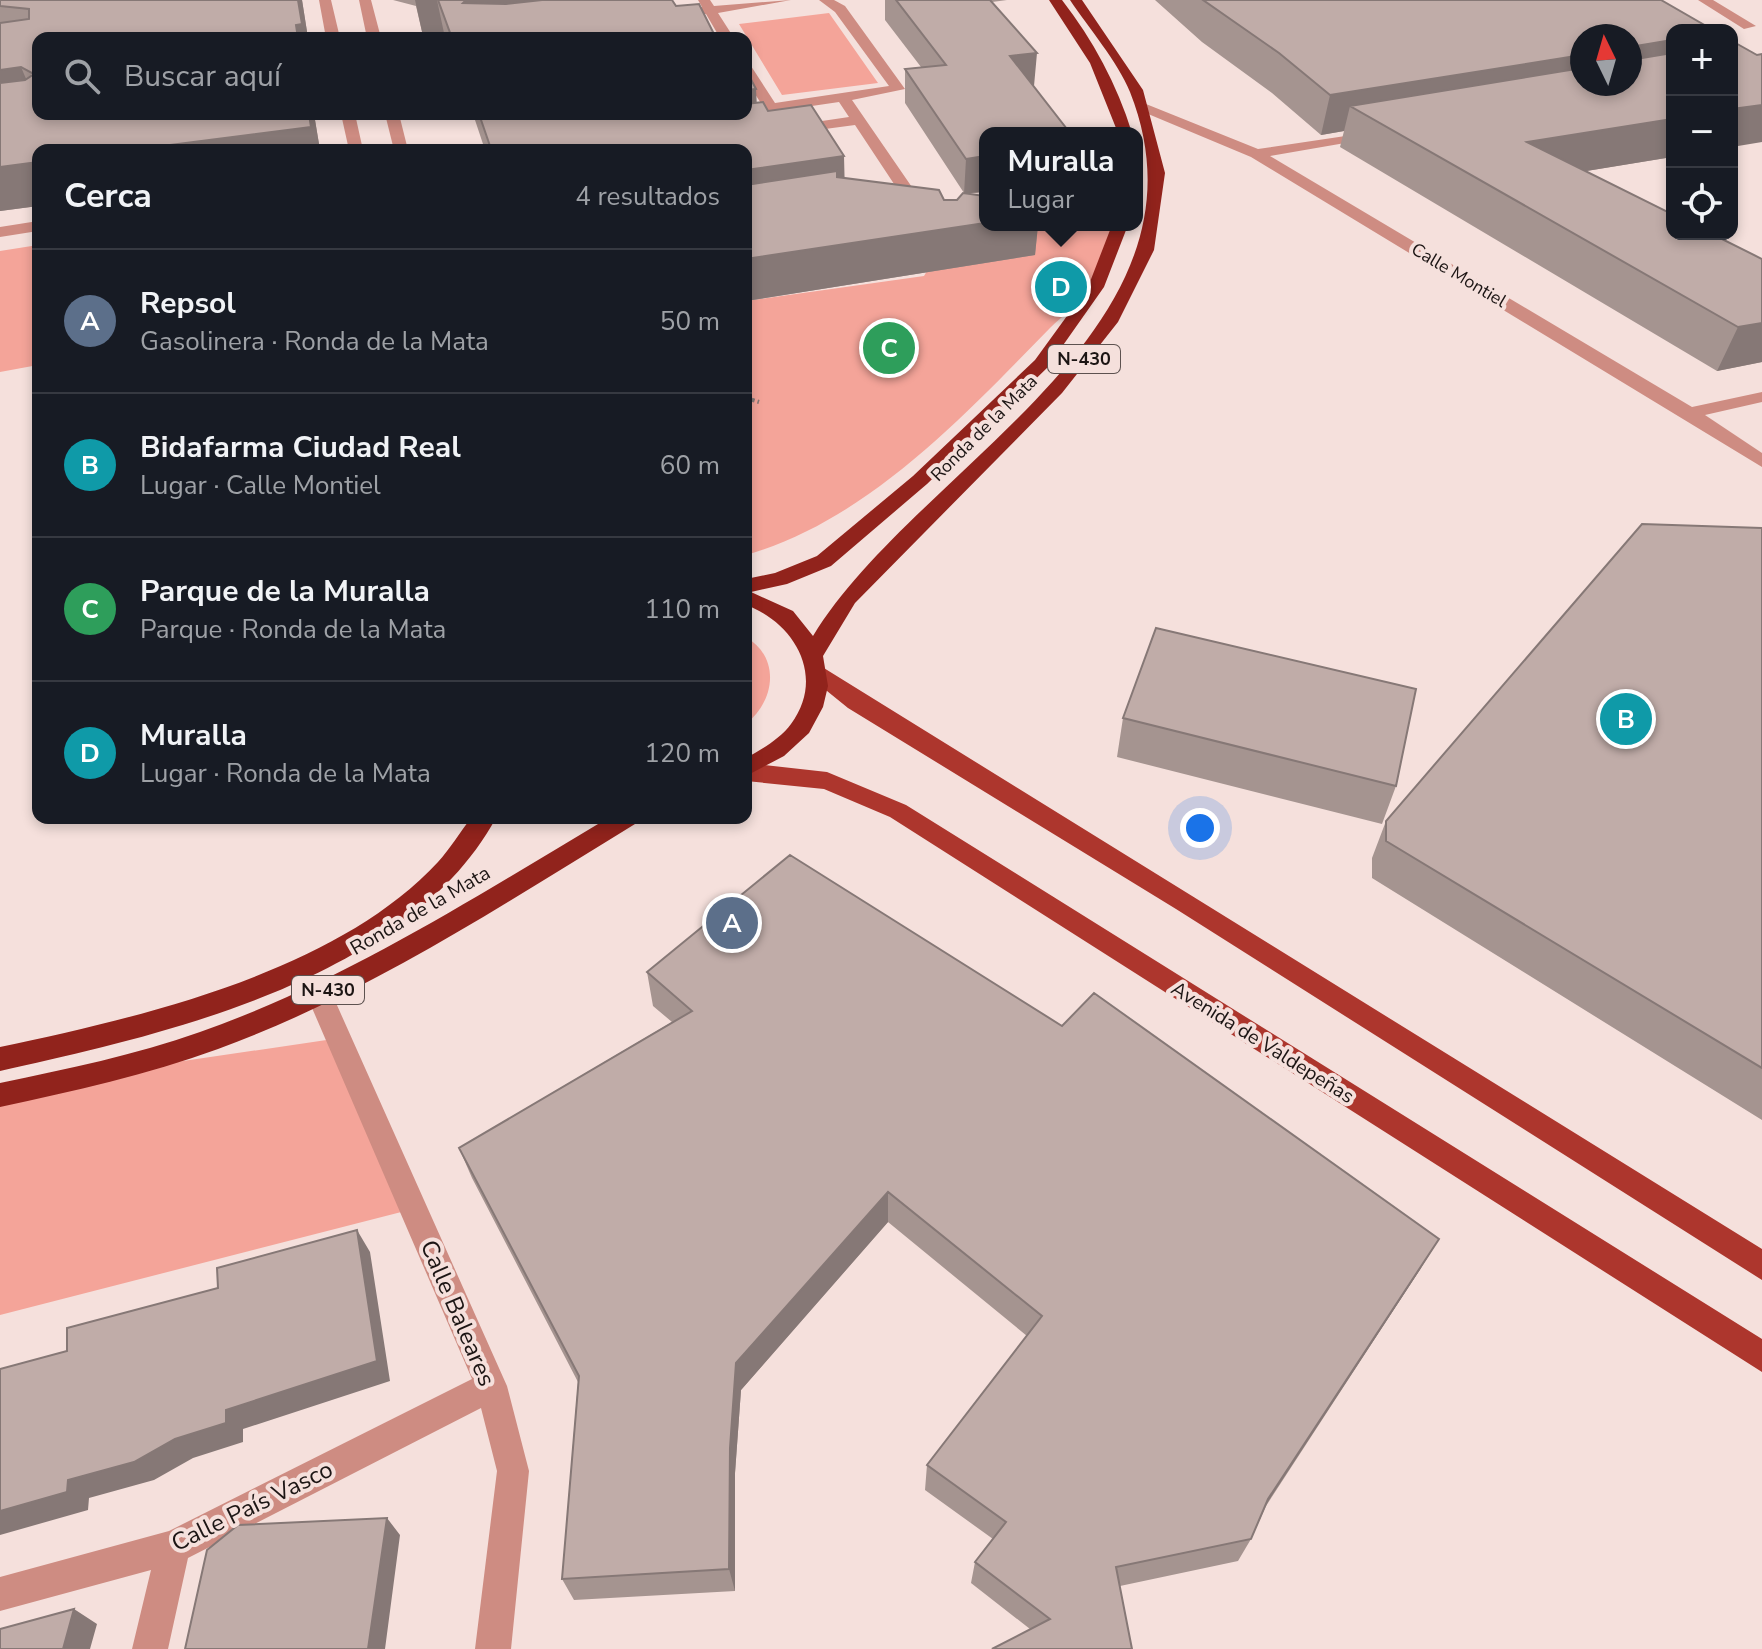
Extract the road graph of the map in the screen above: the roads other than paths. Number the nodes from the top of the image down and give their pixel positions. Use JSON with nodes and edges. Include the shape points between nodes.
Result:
{"nodes":[{"id":1,"x":325,"y":0,"type":"edge"},
{"id":2,"x":365,"y":0,"type":"edge"},
{"id":3,"x":785,"y":0,"type":"edge"},
{"id":4,"x":825,"y":0,"type":"edge"},
{"id":5,"x":1055,"y":0,"type":"edge"},
{"id":6,"x":1076,"y":0,"type":"edge"},
{"id":7,"x":1704,"y":0,"type":"edge"},
{"id":8,"x":707,"y":5,"type":"edge"},
{"id":9,"x":657,"y":16,"type":"edge"},
{"id":10,"x":1749,"y":26,"type":"dead end"},
{"id":11,"x":332,"y":32,"type":"edge"},
{"id":12,"x":373,"y":32,"type":"edge"},
{"id":13,"x":723,"y":32,"type":"edge"},
{"id":14,"x":752,"y":78,"type":"edge"},
{"id":15,"x":843,"y":97,"type":"junction"},
{"id":16,"x":1146,"y":108,"type":"junction"},
{"id":17,"x":349,"y":120,"type":"edge"},
{"id":18,"x":394,"y":120,"type":"edge"},
{"id":19,"x":857,"y":120,"type":"junction"},
{"id":20,"x":1123,"y":127,"type":"edge"},
{"id":21,"x":1395,"y":130,"type":"edge"},
{"id":22,"x":781,"y":131,"type":"edge"},
{"id":23,"x":355,"y":144,"type":"edge"},
{"id":24,"x":400,"y":144,"type":"edge"},
{"id":25,"x":1256,"y":154,"type":"junction"},
{"id":26,"x":864,"y":200,"type":"edge"},
{"id":27,"x":32,"y":227,"type":"edge"},
{"id":28,"x":1118,"y":231,"type":"edge"},
{"id":29,"x":0,"y":232,"type":"edge"},
{"id":30,"x":1762,"y":397,"type":"edge"},
{"id":31,"x":1689,"y":413,"type":"junction"},
{"id":32,"x":1762,"y":461,"type":"edge"},
{"id":33,"x":752,"y":585,"type":"edge"},
{"id":34,"x":752,"y":600,"type":"edge"},
{"id":35,"x":817,"y":663,"type":"junction"},
{"id":36,"x":752,"y":766,"type":"edge"},
{"id":37,"x":752,"y":771,"type":"edge"},
{"id":38,"x":617,"y":824,"type":"edge"},
{"id":39,"x":472,"y":830,"type":"edge"},
{"id":40,"x":319,"y":994,"type":"junction"},
{"id":41,"x":0,"y":1059,"type":"edge"},
{"id":42,"x":0,"y":1095,"type":"edge"},
{"id":43,"x":1762,"y":1266,"type":"edge"},
{"id":44,"x":1762,"y":1357,"type":"edge"},
{"id":45,"x":491,"y":1386,"type":"junction"},
{"id":46,"x":174,"y":1547,"type":"junction"},
{"id":47,"x":0,"y":1594,"type":"edge"},
{"id":48,"x":150,"y":1649,"type":"edge"},
{"id":49,"x":493,"y":1649,"type":"edge"}],
"edges":[{"from":1,"to":11,"type":"street"},
{"from":2,"to":12,"type":"street"},
{"from":3,"to":8,"type":"street"},
{"from":4,"to":15,"type":"street","via":[[840,9],[898,89]]},
{"from":5,"to":20,"type":"highway","via":[[1070,17]]},
{"from":6,"to":16,"type":"highway","name":"Ronda de la Mata","number":"N-430"},
{"from":7,"to":10,"type":"street"},
{"from":8,"to":9,"type":"street"},
{"from":8,"to":13,"type":"street"},
{"from":14,"to":15,"type":"street","via":[[771,108]]},
{"from":15,"to":19,"type":"street"},
{"from":16,"to":25,"type":"street","name":"Calle Montiel"},
{"from":16,"to":35,"type":"highway","name":"Ronda de la Mata","number":"N-430","via":[[1159,163],[1152,229],[1132,289],[1075,372],[860,584]]},
{"from":17,"to":23,"type":"street"},
{"from":18,"to":24,"type":"street"},
{"from":19,"to":22,"type":"street"},
{"from":19,"to":26,"type":"street","via":[[908,193]]},
{"from":21,"to":25,"type":"street"},
{"from":25,"to":31,"type":"street","name":"Calle Montiel"},
{"from":27,"to":29,"type":"street"},
{"from":28,"to":33,"type":"highway","name":"Ronda de la Mata","number":"N-430","via":[[1096,287],[1041,364],[920,480],[824,561]]},
{"from":30,"to":31,"type":"street"},
{"from":31,"to":32,"type":"street","name":"Calle Montiel"},
{"from":34,"to":35,"type":"highway","via":[[781,613],[802,631]]},
{"from":35,"to":36,"type":"highway","number":"N-430","via":[[815,702],[800,729]]},
{"from":35,"to":43,"type":"main road","via":[[856,702],[1185,902]]},
{"from":37,"to":44,"type":"main road","name":"Avenida de Valdepeñas","via":[[827,781],[898,811]]},
{"from":38,"to":40,"type":"highway","name":"Ronda de la Mata","number":"N-430","via":[[407,950]]},
{"from":39,"to":41,"type":"highway","name":"Ronda de la Mata","number":"N-430","via":[[448,868],[366,935],[218,1003],[107,1037]]},
{"from":40,"to":42,"type":"highway","name":"Ronda de la Mata","number":"N-430","via":[[236,1031],[103,1074]]},
{"from":40,"to":45,"type":"street","name":"Calle Baleares"},
{"from":45,"to":46,"type":"street","name":"Calle País Vasco"},
{"from":45,"to":49,"type":"street","name":"Calle Baleares","via":[[513,1471]]},
{"from":46,"to":47,"type":"street","name":"Calle País Vasco"},
{"from":46,"to":48,"type":"street"}]}
